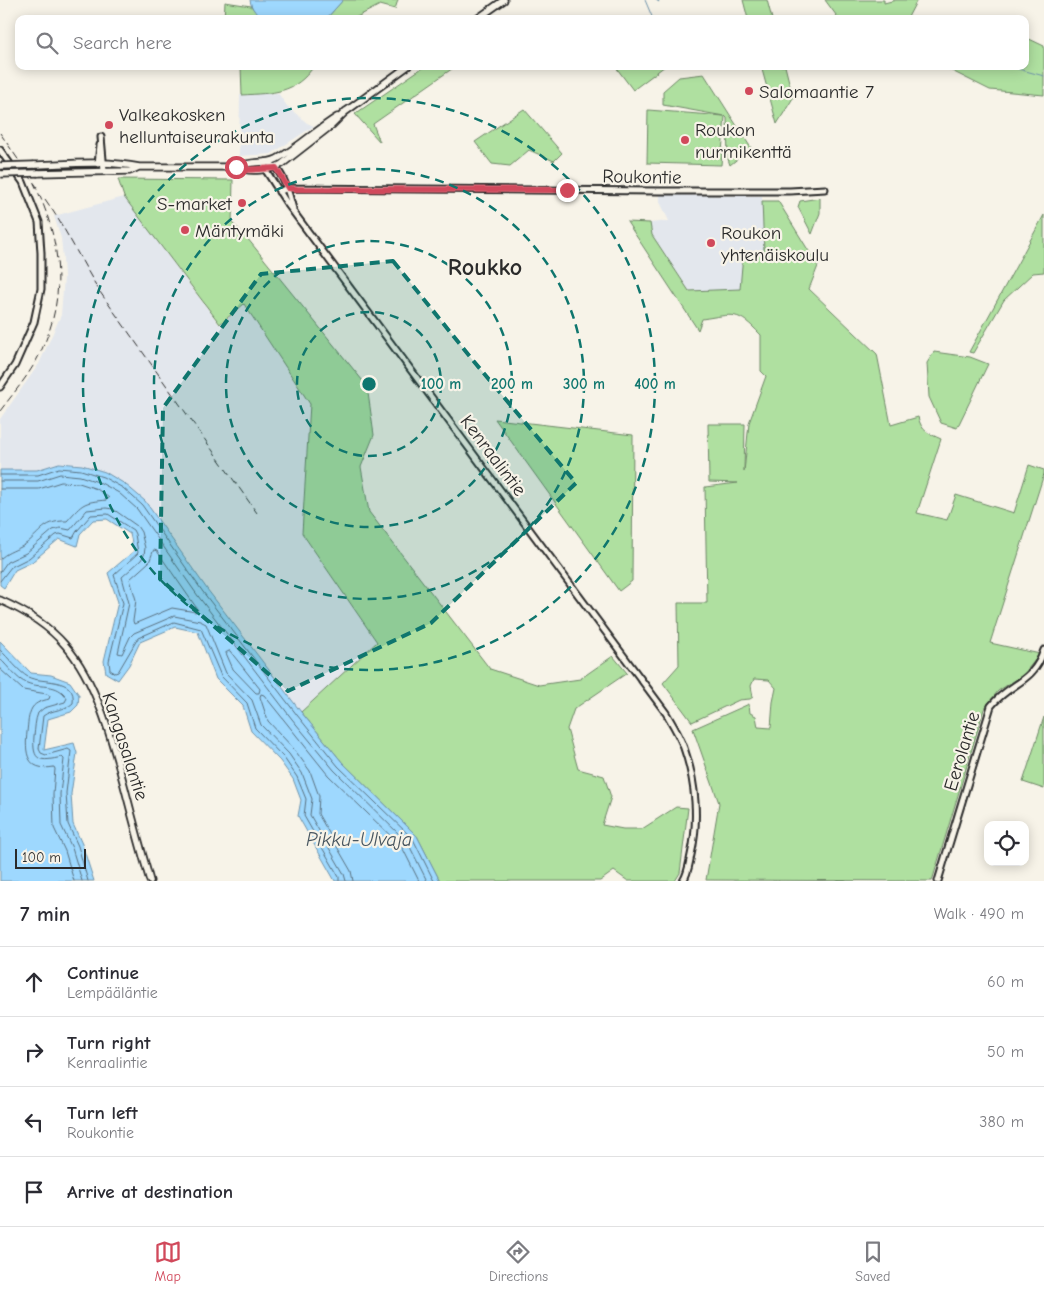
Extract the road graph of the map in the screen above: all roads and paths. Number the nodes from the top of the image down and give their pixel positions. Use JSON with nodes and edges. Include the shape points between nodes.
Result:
{"nodes":[{"id":1,"x":504,"y":0,"type":"edge"},
{"id":2,"x":483,"y":15,"type":"edge"},
{"id":3,"x":402,"y":70,"type":"edge"},
{"id":4,"x":346,"y":111,"type":"junction"},
{"id":5,"x":0,"y":150,"type":"edge"},
{"id":6,"x":0,"y":166,"type":"edge"},
{"id":7,"x":265,"y":166,"type":"junction"},
{"id":8,"x":102,"y":167,"type":"junction"},
{"id":9,"x":276,"y":168,"type":"junction"},
{"id":10,"x":1,"y":174,"type":"edge"},
{"id":11,"x":288,"y":188,"type":"junction"},
{"id":12,"x":825,"y":189,"type":"dead end"},
{"id":13,"x":279,"y":192,"type":"junction"},
{"id":14,"x":293,"y":210,"type":"junction"},
{"id":15,"x":0,"y":387,"type":"edge"},
{"id":16,"x":0,"y":600,"type":"edge"},
{"id":17,"x":1044,"y":650,"type":"edge"},
{"id":18,"x":685,"y":879,"type":"edge"},
{"id":19,"x":150,"y":881,"type":"edge"},
{"id":20,"x":938,"y":881,"type":"edge"}],
"edges":[{"from":1,"to":2,"type":"main road"},
{"from":3,"to":4,"type":"main road"},
{"from":4,"to":7,"type":"main road"},
{"from":4,"to":9,"type":"main road"},
{"from":5,"to":15,"type":"street","via":[[23,182],[39,222],[41,253],[41,289],[34,322],[15,365]]},
{"from":6,"to":8,"type":"main road","bridge":true},
{"from":7,"to":8,"type":"main road","via":[[244,170],[239,167],[138,168],[130,171]]},
{"from":7,"to":9,"type":"main road"},
{"from":7,"to":13,"type":"street","name":"Kenraalintie"},
{"from":8,"to":10,"type":"main road","bridge":true},
{"from":9,"to":11,"type":"street","name":"Kenraalintie"},
{"from":11,"to":12,"type":"street","name":"Roukontie"},
{"from":11,"to":13,"type":"street","name":"Roukontie"},
{"from":11,"to":14,"type":"street","name":"Kenraalintie"},
{"from":13,"to":14,"type":"street","name":"Kenraalintie"},
{"from":14,"to":18,"type":"street","name":"Kenraalintie","via":[[671,722],[684,748],[696,804],[695,830]]},
{"from":16,"to":19,"type":"main road","name":"Kangasalantie","via":[[27,613],[48,629],[79,664],[112,740]]},
{"from":17,"to":20,"type":"street","name":"Eerolantie","via":[[1030,676],[999,696],[991,706]]}]}
